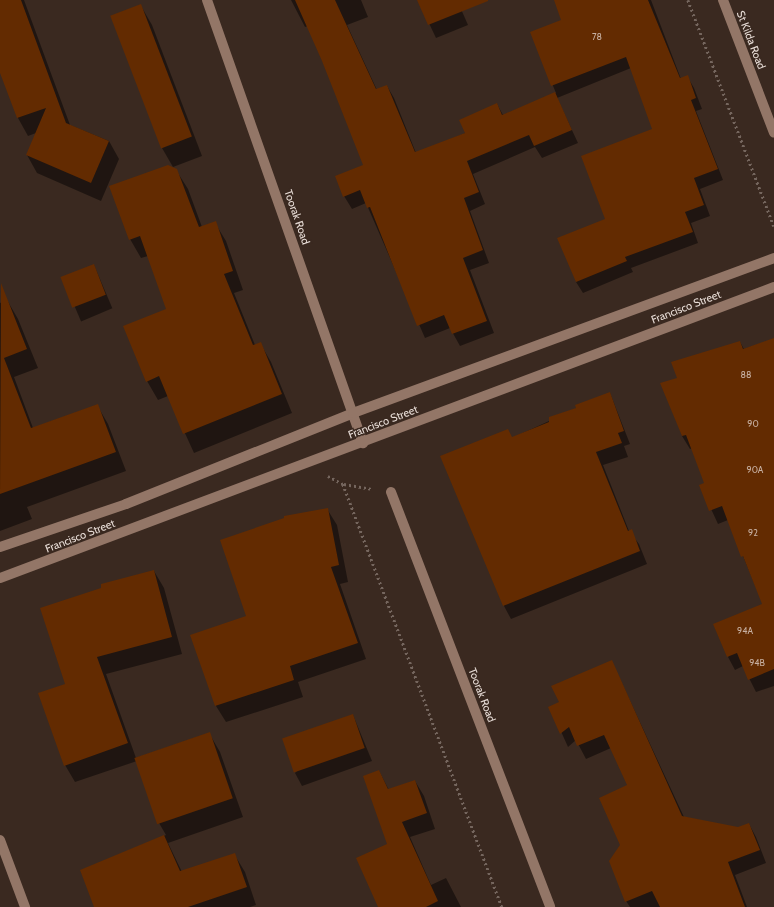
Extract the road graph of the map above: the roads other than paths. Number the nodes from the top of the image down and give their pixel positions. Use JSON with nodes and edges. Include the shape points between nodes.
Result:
{"nodes":[{"id":1,"x":207,"y":0,"type":"edge"},
{"id":2,"x":723,"y":0,"type":"edge"},
{"id":3,"x":774,"y":133,"type":"edge"},
{"id":4,"x":774,"y":258,"type":"edge"},
{"id":5,"x":774,"y":287,"type":"edge"},
{"id":6,"x":353,"y":413,"type":"junction"},
{"id":7,"x":363,"y":442,"type":"junction"},
{"id":8,"x":391,"y":492,"type":"road end"},
{"id":9,"x":0,"y":547,"type":"edge"},
{"id":10,"x":0,"y":578,"type":"edge"},
{"id":11,"x":0,"y":840,"type":"edge"},
{"id":12,"x":25,"y":907,"type":"edge"},
{"id":13,"x":550,"y":907,"type":"edge"}],
"edges":[{"from":1,"to":6,"type":"street","name":"Toorak Road"},
{"from":2,"to":3,"type":"street","name":"St Kilda Road"},
{"from":4,"to":6,"type":"street","name":"Francisco Street"},
{"from":5,"to":7,"type":"street","name":"Francisco Street"},
{"from":6,"to":7,"type":"street","name":"Toorak Road"},
{"from":6,"to":9,"type":"street","name":"Francisco Street","via":[[126,504]]},
{"from":7,"to":10,"type":"street","name":"Francisco Street"},
{"from":8,"to":13,"type":"street","name":"Toorak Road"},
{"from":11,"to":12,"type":"street"}]}
